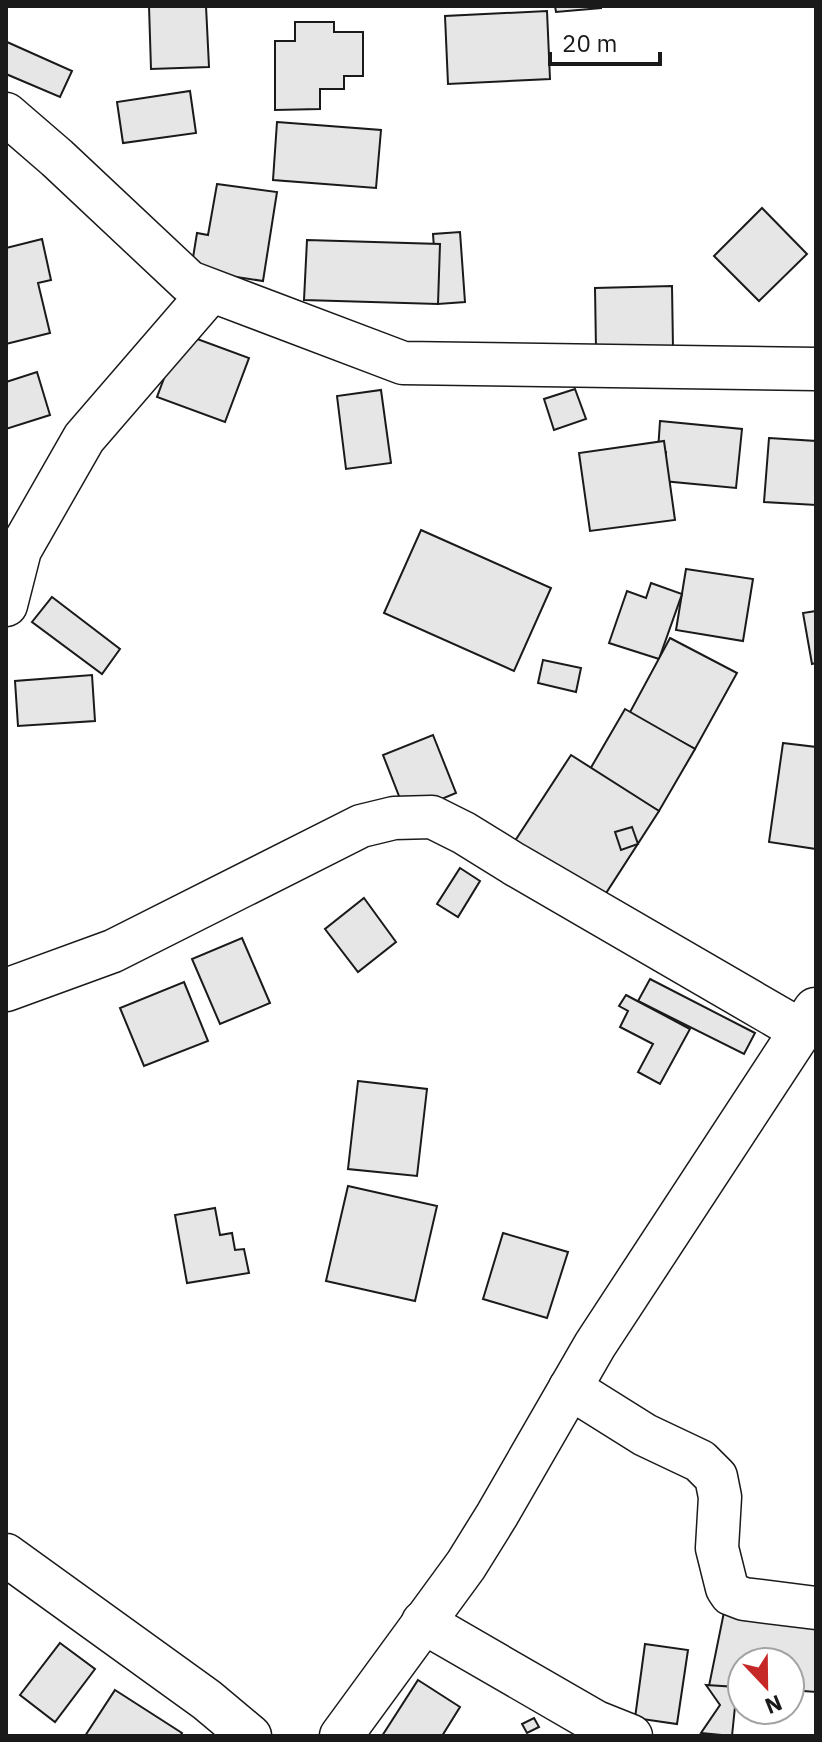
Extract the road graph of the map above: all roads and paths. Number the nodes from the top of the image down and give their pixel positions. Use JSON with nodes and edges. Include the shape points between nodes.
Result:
{"nodes":[{"id":1,"x":6,"y":114,"type":"edge"},
{"id":2,"x":211,"y":291,"type":"junction"},
{"id":3,"x":816,"y":369,"type":"edge"},
{"id":4,"x":6,"y":605,"type":"edge"},
{"id":5,"x":6,"y":990,"type":"edge"},
{"id":6,"x":808,"y":1019,"type":"edge"},
{"id":7,"x":570,"y":1388,"type":"junction"},
{"id":8,"x":6,"y":1555,"type":"edge"},
{"id":9,"x":816,"y":1608,"type":"edge"},
{"id":10,"x":423,"y":1622,"type":"junction"},
{"id":11,"x":250,"y":1736,"type":"edge"},
{"id":12,"x":341,"y":1736,"type":"edge"},
{"id":13,"x":631,"y":1736,"type":"edge"}],
"edges":[{"from":1,"to":2,"type":"street","via":[[189,282]]},
{"from":2,"to":3,"type":"street","via":[[403,363]]},
{"from":2,"to":4,"type":"street","via":[[84,438],[20,550]]},
{"from":5,"to":6,"type":"street","via":[[113,951],[361,826],[432,817]]},
{"from":6,"to":7,"type":"street"},
{"from":7,"to":9,"type":"street","via":[[645,1435],[700,1461],[716,1477],[717,1548],[731,1594]]},
{"from":7,"to":10,"type":"street","via":[[466,1565]]},
{"from":8,"to":11,"type":"street"},
{"from":10,"to":12,"type":"street"},
{"from":10,"to":13,"type":"street","via":[[596,1722]]}]}
